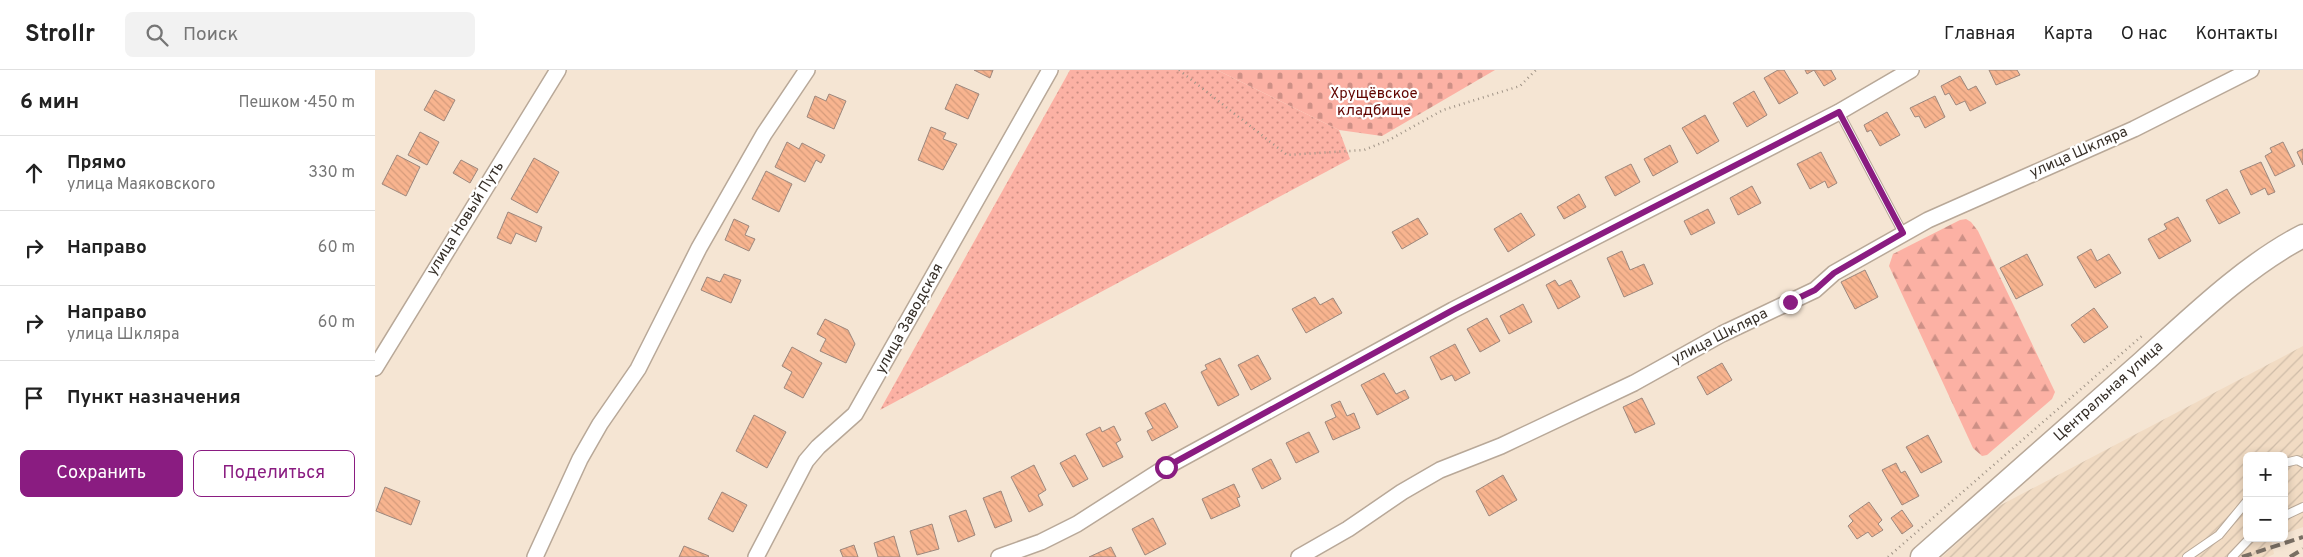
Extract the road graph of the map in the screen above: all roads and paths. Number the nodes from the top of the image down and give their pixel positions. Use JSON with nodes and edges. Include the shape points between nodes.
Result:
{"nodes":[{"id":1,"x":557,"y":70,"type":"edge"},
{"id":2,"x":807,"y":70,"type":"edge"},
{"id":3,"x":1050,"y":70,"type":"edge"},
{"id":4,"x":1179,"y":70,"type":"edge"},
{"id":5,"x":1536,"y":70,"type":"edge"},
{"id":6,"x":1911,"y":70,"type":"edge"},
{"id":7,"x":2251,"y":70,"type":"edge"},
{"id":8,"x":1839,"y":112,"type":"junction"},
{"id":9,"x":1903,"y":233,"type":"junction"},
{"id":10,"x":2303,"y":236,"type":"edge"},
{"id":11,"x":375,"y":368,"type":"edge"},
{"id":12,"x":2288,"y":462,"type":"edge"},
{"id":13,"x":2303,"y":463,"type":"edge"},
{"id":14,"x":2243,"y":506,"type":"edge"},
{"id":15,"x":2303,"y":507,"type":"edge"},
{"id":16,"x":2288,"y":514,"type":"edge"},
{"id":17,"x":2246,"y":542,"type":"edge"},
{"id":18,"x":535,"y":557,"type":"edge"},
{"id":19,"x":756,"y":557,"type":"edge"},
{"id":20,"x":999,"y":557,"type":"edge"},
{"id":21,"x":1299,"y":557,"type":"edge"},
{"id":22,"x":1923,"y":557,"type":"edge"},
{"id":23,"x":2187,"y":557,"type":"edge"},
{"id":24,"x":2232,"y":557,"type":"edge"}],
"edges":[{"from":1,"to":11,"type":"street","name":"улица Новый Путь"},
{"from":2,"to":18,"type":"street","via":[[764,134],[699,248],[638,369],[584,452]]},
{"from":3,"to":19,"type":"street","name":"улица Заводская","via":[[865,398],[855,414],[818,446],[807,461]]},
{"from":4,"to":5,"type":"path","via":[[1287,155],[1364,150],[1443,110],[1520,86]]},
{"from":6,"to":8,"type":"street"},
{"from":7,"to":9,"type":"street","name":"улица Шкляра","via":[[2134,129]]},
{"from":8,"to":9,"type":"lane"},
{"from":8,"to":20,"type":"street","via":[[1453,310],[1166,467],[1077,524],[1041,542]]},
{"from":9,"to":21,"type":"street","name":"улица Шкляра","via":[[1834,273],[1815,290],[1723,334],[1634,383],[1501,446],[1440,470]]},
{"from":10,"to":22,"type":"main road","name":"Центральная улица","via":[[2285,245],[2227,289]]},
{"from":12,"to":13,"type":"lane","via":[[2297,460]]},
{"from":14,"to":23,"type":"lane","via":[[2219,535]]},
{"from":15,"to":16,"type":"lane"},
{"from":17,"to":24,"type":"lane"}]}
